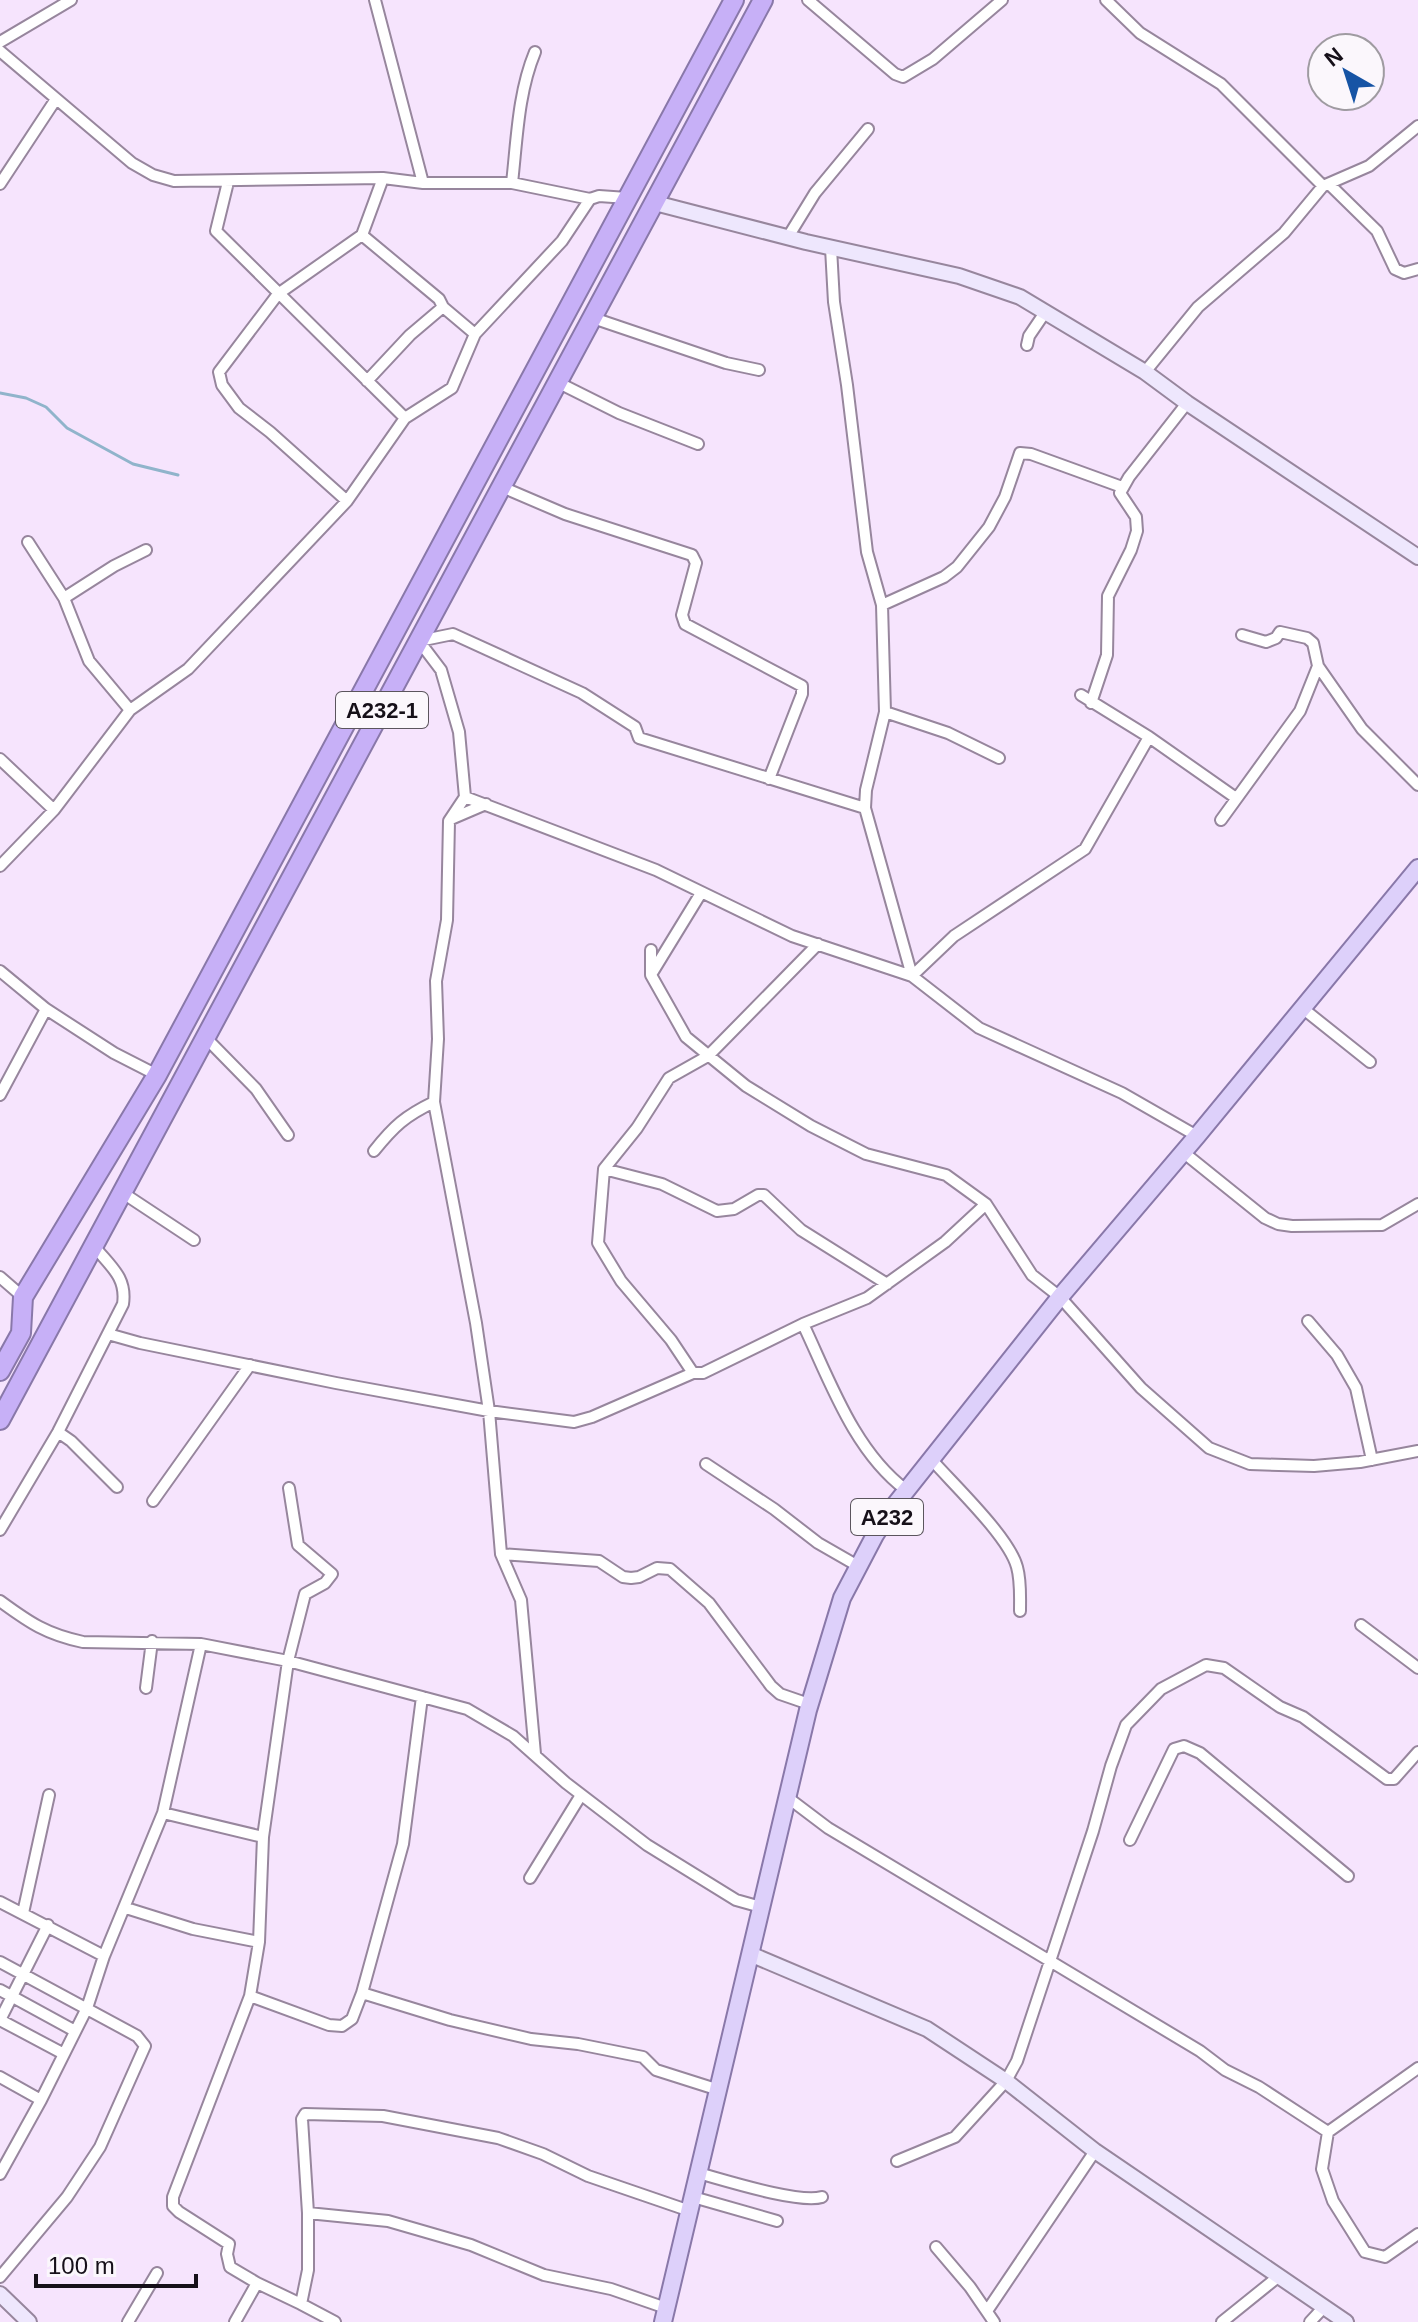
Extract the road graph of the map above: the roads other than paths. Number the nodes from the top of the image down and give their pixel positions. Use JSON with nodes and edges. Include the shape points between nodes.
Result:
{"nodes":[{"id":1,"x":71,"y":0,"type":"edge"},
{"id":2,"x":375,"y":0,"type":"edge"},
{"id":3,"x":734,"y":0,"type":"edge"},
{"id":4,"x":763,"y":0,"type":"edge"},
{"id":5,"x":808,"y":0,"type":"edge"},
{"id":6,"x":1002,"y":0,"type":"edge"},
{"id":7,"x":1106,"y":0,"type":"edge"},
{"id":8,"x":0,"y":42,"type":"edge"},
{"id":9,"x":0,"y":51,"type":"edge"},
{"id":10,"x":535,"y":52,"type":"dead end"},
{"id":11,"x":56,"y":99,"type":"junction"},
{"id":12,"x":1418,"y":126,"type":"edge"},
{"id":13,"x":868,"y":129,"type":"dead end"},
{"id":14,"x":383,"y":178,"type":"junction"},
{"id":15,"x":228,"y":182,"type":"junction"},
{"id":16,"x":423,"y":183,"type":"junction"},
{"id":17,"x":512,"y":183,"type":"junction"},
{"id":18,"x":0,"y":184,"type":"edge"},
{"id":19,"x":1323,"y":186,"type":"junction"},
{"id":20,"x":627,"y":198,"type":"junction"},
{"id":21,"x":590,"y":199,"type":"junction"},
{"id":22,"x":655,"y":203,"type":"junction"},
{"id":23,"x":362,"y":235,"type":"junction"},
{"id":24,"x":788,"y":237,"type":"junction"},
{"id":25,"x":831,"y":248,"type":"junction"},
{"id":26,"x":1418,"y":269,"type":"edge"},
{"id":27,"x":278,"y":294,"type":"junction"},
{"id":28,"x":443,"y":307,"type":"junction"},
{"id":29,"x":1046,"y":311,"type":"junction"},
{"id":30,"x":593,"y":318,"type":"junction"},
{"id":31,"x":475,"y":334,"type":"junction"},
{"id":32,"x":1027,"y":345,"type":"dead end"},
{"id":33,"x":759,"y":370,"type":"dead end"},
{"id":34,"x":1145,"y":372,"type":"junction"},
{"id":35,"x":367,"y":381,"type":"junction"},
{"id":36,"x":559,"y":383,"type":"junction"},
{"id":37,"x":1187,"y":403,"type":"junction"},
{"id":38,"x":405,"y":418,"type":"junction"},
{"id":39,"x":698,"y":444,"type":"dead end"},
{"id":40,"x":502,"y":487,"type":"junction"},
{"id":41,"x":1122,"y":487,"type":"junction"},
{"id":42,"x":347,"y":501,"type":"junction"},
{"id":43,"x":28,"y":542,"type":"dead end"},
{"id":44,"x":146,"y":550,"type":"dead end"},
{"id":45,"x":1418,"y":557,"type":"edge"},
{"id":46,"x":64,"y":598,"type":"junction"},
{"id":47,"x":882,"y":605,"type":"junction"},
{"id":48,"x":1242,"y":635,"type":"dead end"},
{"id":49,"x":419,"y":641,"type":"junction"},
{"id":50,"x":1318,"y":666,"type":"junction"},
{"id":51,"x":1081,"y":695,"type":"dead end"},
{"id":52,"x":1091,"y":703,"type":"junction"},
{"id":53,"x":130,"y":710,"type":"junction"},
{"id":54,"x":885,"y":712,"type":"junction"},
{"id":55,"x":1149,"y":737,"type":"junction"},
{"id":56,"x":999,"y":758,"type":"dead end"},
{"id":57,"x":0,"y":759,"type":"edge"},
{"id":58,"x":769,"y":779,"type":"junction"},
{"id":59,"x":1418,"y":785,"type":"edge"},
{"id":60,"x":465,"y":797,"type":"junction"},
{"id":61,"x":1236,"y":798,"type":"junction"},
{"id":62,"x":486,"y":804,"type":"junction"},
{"id":63,"x":865,"y":808,"type":"junction"},
{"id":64,"x":54,"y":810,"type":"junction"},
{"id":65,"x":1221,"y":820,"type":"dead end"},
{"id":66,"x":449,"y":821,"type":"junction"},
{"id":67,"x":0,"y":866,"type":"edge"},
{"id":68,"x":1418,"y":868,"type":"edge"},
{"id":69,"x":701,"y":893,"type":"junction"},
{"id":70,"x":818,"y":944,"type":"junction"},
{"id":71,"x":651,"y":950,"type":"dead end"},
{"id":72,"x":0,"y":971,"type":"edge"},
{"id":73,"x":651,"y":975,"type":"junction"},
{"id":74,"x":912,"y":976,"type":"junction"},
{"id":75,"x":1301,"y":1007,"type":"junction"},
{"id":76,"x":46,"y":1009,"type":"junction"},
{"id":77,"x":206,"y":1038,"type":"junction"},
{"id":78,"x":708,"y":1056,"type":"junction"},
{"id":79,"x":1370,"y":1062,"type":"dead end"},
{"id":80,"x":157,"y":1075,"type":"junction"},
{"id":81,"x":0,"y":1095,"type":"edge"},
{"id":82,"x":434,"y":1102,"type":"junction"},
{"id":83,"x":288,"y":1135,"type":"dead end"},
{"id":84,"x":1197,"y":1136,"type":"junction"},
{"id":85,"x":374,"y":1151,"type":"dead end"},
{"id":86,"x":1183,"y":1152,"type":"junction"},
{"id":87,"x":604,"y":1169,"type":"junction"},
{"id":88,"x":123,"y":1193,"type":"junction"},
{"id":89,"x":986,"y":1204,"type":"junction"},
{"id":90,"x":1418,"y":1204,"type":"edge"},
{"id":91,"x":194,"y":1240,"type":"dead end"},
{"id":92,"x":94,"y":1246,"type":"junction"},
{"id":93,"x":0,"y":1277,"type":"edge"},
{"id":94,"x":887,"y":1284,"type":"junction"},
{"id":95,"x":23,"y":1297,"type":"junction"},
{"id":96,"x":1060,"y":1297,"type":"junction"},
{"id":97,"x":1308,"y":1321,"type":"dead end"},
{"id":98,"x":803,"y":1324,"type":"junction"},
{"id":99,"x":108,"y":1334,"type":"junction"},
{"id":100,"x":250,"y":1365,"type":"junction"},
{"id":101,"x":0,"y":1371,"type":"edge"},
{"id":102,"x":693,"y":1373,"type":"junction"},
{"id":103,"x":489,"y":1411,"type":"junction"},
{"id":104,"x":0,"y":1420,"type":"edge"},
{"id":105,"x":58,"y":1432,"type":"junction"},
{"id":106,"x":1418,"y":1451,"type":"edge"},
{"id":107,"x":932,"y":1460,"type":"junction"},
{"id":108,"x":1372,"y":1460,"type":"junction"},
{"id":109,"x":706,"y":1464,"type":"dead end"},
{"id":110,"x":117,"y":1487,"type":"dead end"},
{"id":111,"x":289,"y":1488,"type":"dead end"},
{"id":112,"x":906,"y":1490,"type":"junction"},
{"id":113,"x":153,"y":1501,"type":"dead end"},
{"id":114,"x":0,"y":1530,"type":"edge"},
{"id":115,"x":501,"y":1554,"type":"junction"},
{"id":116,"x":858,"y":1566,"type":"junction"},
{"id":117,"x":0,"y":1601,"type":"edge"},
{"id":118,"x":1020,"y":1611,"type":"dead end"},
{"id":119,"x":1361,"y":1625,"type":"dead end"},
{"id":120,"x":152,"y":1641,"type":"junction"},
{"id":121,"x":201,"y":1644,"type":"junction"},
{"id":122,"x":288,"y":1661,"type":"junction"},
{"id":123,"x":1418,"y":1668,"type":"edge"},
{"id":124,"x":146,"y":1688,"type":"dead end"},
{"id":125,"x":422,"y":1697,"type":"junction"},
{"id":126,"x":809,"y":1704,"type":"junction"},
{"id":127,"x":1418,"y":1752,"type":"edge"},
{"id":128,"x":535,"y":1754,"type":"junction"},
{"id":129,"x":49,"y":1795,"type":"dead end"},
{"id":130,"x":581,"y":1795,"type":"junction"},
{"id":131,"x":787,"y":1797,"type":"junction"},
{"id":132,"x":163,"y":1813,"type":"junction"},
{"id":133,"x":263,"y":1837,"type":"junction"},
{"id":134,"x":1130,"y":1840,"type":"dead end"},
{"id":135,"x":1348,"y":1876,"type":"dead end"},
{"id":136,"x":530,"y":1878,"type":"dead end"},
{"id":137,"x":0,"y":1902,"type":"edge"},
{"id":138,"x":761,"y":1907,"type":"junction"},
{"id":139,"x":126,"y":1908,"type":"junction"},
{"id":140,"x":23,"y":1913,"type":"junction"},
{"id":141,"x":48,"y":1925,"type":"junction"},
{"id":142,"x":259,"y":1942,"type":"junction"},
{"id":143,"x":750,"y":1954,"type":"junction"},
{"id":144,"x":104,"y":1956,"type":"junction"},
{"id":145,"x":0,"y":1962,"type":"edge"},
{"id":146,"x":1050,"y":1962,"type":"junction"},
{"id":147,"x":23,"y":1975,"type":"junction"},
{"id":148,"x":0,"y":1990,"type":"edge"},
{"id":149,"x":362,"y":1993,"type":"junction"},
{"id":150,"x":11,"y":1996,"type":"junction"},
{"id":151,"x":250,"y":1996,"type":"junction"},
{"id":152,"x":87,"y":2008,"type":"junction"},
{"id":153,"x":75,"y":2031,"type":"junction"},
{"id":154,"x":64,"y":2054,"type":"junction"},
{"id":155,"x":1418,"y":2068,"type":"edge"},
{"id":156,"x":0,"y":2077,"type":"edge"},
{"id":157,"x":1006,"y":2081,"type":"junction"},
{"id":158,"x":719,"y":2090,"type":"junction"},
{"id":159,"x":41,"y":2100,"type":"junction"},
{"id":160,"x":1328,"y":2132,"type":"junction"},
{"id":161,"x":1095,"y":2151,"type":"junction"},
{"id":162,"x":897,"y":2161,"type":"dead end"},
{"id":163,"x":698,"y":2173,"type":"junction"},
{"id":164,"x":0,"y":2174,"type":"edge"},
{"id":165,"x":822,"y":2197,"type":"dead end"},
{"id":166,"x":691,"y":2204,"type":"junction"},
{"id":167,"x":308,"y":2213,"type":"junction"},
{"id":168,"x":777,"y":2221,"type":"dead end"},
{"id":169,"x":1418,"y":2234,"type":"edge"},
{"id":170,"x":936,"y":2247,"type":"dead end"},
{"id":171,"x":157,"y":2273,"type":"dead end"},
{"id":172,"x":1279,"y":2276,"type":"junction"},
{"id":173,"x":0,"y":2277,"type":"edge"},
{"id":174,"x":257,"y":2283,"type":"junction"},
{"id":175,"x":0,"y":2294,"type":"edge"},
{"id":176,"x":301,"y":2304,"type":"junction"},
{"id":177,"x":1324,"y":2307,"type":"junction"},
{"id":178,"x":987,"y":2311,"type":"junction"},
{"id":179,"x":665,"y":2315,"type":"edge"},
{"id":180,"x":29,"y":2322,"type":"edge"},
{"id":181,"x":128,"y":2322,"type":"edge"},
{"id":182,"x":235,"y":2322,"type":"edge"},
{"id":183,"x":335,"y":2322,"type":"edge"},
{"id":184,"x":994,"y":2322,"type":"edge"},
{"id":185,"x":1222,"y":2322,"type":"edge"},
{"id":186,"x":1310,"y":2322,"type":"edge"},
{"id":187,"x":1346,"y":2322,"type":"edge"}],
"edges":[{"from":1,"to":8,"type":"street"},
{"from":2,"to":16,"type":"street"},
{"from":3,"to":20,"type":"highway","number":"A232-1"},
{"from":4,"to":22,"type":"highway","number":"A232-1"},
{"from":5,"to":6,"type":"street","via":[[903,77],[933,59]]},
{"from":7,"to":19,"type":"street","via":[[1140,33],[1221,84]]},
{"from":9,"to":11,"type":"street"},
{"from":10,"to":17,"type":"street","via":[[522,95]]},
{"from":11,"to":15,"type":"street","via":[[153,175],[174,181]]},
{"from":11,"to":18,"type":"street"},
{"from":12,"to":19,"type":"street","via":[[1369,166]]},
{"from":13,"to":24,"type":"street","via":[[815,193]]},
{"from":14,"to":15,"type":"street"},
{"from":14,"to":16,"type":"street"},
{"from":14,"to":23,"type":"street"},
{"from":15,"to":27,"type":"street","via":[[216,231]]},
{"from":16,"to":17,"type":"street"},
{"from":17,"to":21,"type":"street"},
{"from":19,"to":26,"type":"street","via":[[1329,184],[1377,231],[1395,269]]},
{"from":19,"to":34,"type":"street","via":[[1284,233],[1198,307]]},
{"from":20,"to":21,"type":"street"},
{"from":20,"to":80,"type":"highway","number":"A232-1"},
{"from":21,"to":31,"type":"street","via":[[562,241]]},
{"from":22,"to":24,"type":"main road"},
{"from":22,"to":30,"type":"highway","number":"A232-1"},
{"from":23,"to":27,"type":"street"},
{"from":23,"to":28,"type":"street"},
{"from":24,"to":25,"type":"main road"},
{"from":25,"to":29,"type":"main road","via":[[959,276]]},
{"from":25,"to":47,"type":"street","via":[[867,552]]},
{"from":27,"to":35,"type":"street"},
{"from":27,"to":42,"type":"street","via":[[219,372],[222,385],[239,408]]},
{"from":28,"to":31,"type":"street"},
{"from":28,"to":35,"type":"street"},
{"from":29,"to":32,"type":"street"},
{"from":29,"to":34,"type":"main road"},
{"from":30,"to":33,"type":"street"},
{"from":30,"to":36,"type":"highway","number":"A232-1"},
{"from":31,"to":38,"type":"street","via":[[452,388]]},
{"from":34,"to":37,"type":"main road"},
{"from":35,"to":38,"type":"street"},
{"from":36,"to":39,"type":"street"},
{"from":36,"to":40,"type":"highway","number":"A232-1"},
{"from":37,"to":41,"type":"street"},
{"from":37,"to":45,"type":"main road"},
{"from":38,"to":42,"type":"street"},
{"from":40,"to":49,"type":"highway","number":"A232-1"},
{"from":40,"to":58,"type":"street","via":[[565,514],[692,555],[696,563],[682,615],[685,624],[802,686]]},
{"from":41,"to":47,"type":"street","via":[[1020,453],[989,527],[957,567]]},
{"from":41,"to":52,"type":"street","via":[[1137,531],[1108,596],[1107,655]]},
{"from":42,"to":53,"type":"street","via":[[188,669]]},
{"from":43,"to":46,"type":"street"},
{"from":44,"to":46,"type":"street"},
{"from":46,"to":53,"type":"street","via":[[89,661]]},
{"from":47,"to":54,"type":"street"},
{"from":48,"to":50,"type":"street","via":[[1266,642],[1280,632],[1307,638]]},
{"from":49,"to":58,"type":"street","via":[[453,634],[582,693],[635,727],[639,738]]},
{"from":49,"to":60,"type":"street","via":[[441,670],[456,719]]},
{"from":49,"to":77,"type":"highway","number":"A232-1"},
{"from":50,"to":59,"type":"street","via":[[1362,729]]},
{"from":50,"to":61,"type":"street","via":[[1300,711]]},
{"from":51,"to":52,"type":"street"},
{"from":52,"to":55,"type":"street"},
{"from":53,"to":64,"type":"street"},
{"from":54,"to":56,"type":"street","via":[[948,733]]},
{"from":54,"to":63,"type":"street"},
{"from":55,"to":61,"type":"street"},
{"from":55,"to":74,"type":"street","via":[[1085,849],[954,936]]},
{"from":57,"to":64,"type":"street"},
{"from":58,"to":63,"type":"street"},
{"from":60,"to":62,"type":"street"},
{"from":60,"to":66,"type":"street"},
{"from":61,"to":65,"type":"street"},
{"from":62,"to":66,"type":"street"},
{"from":62,"to":69,"type":"street","via":[[656,870]]},
{"from":63,"to":74,"type":"street"},
{"from":64,"to":67,"type":"street"},
{"from":66,"to":82,"type":"street","via":[[447,920],[436,981]]},
{"from":68,"to":75,"type":"main road","number":"A232"},
{"from":69,"to":70,"type":"street"},
{"from":69,"to":73,"type":"street"},
{"from":70,"to":74,"type":"street"},
{"from":70,"to":78,"type":"street"},
{"from":71,"to":73,"type":"street"},
{"from":72,"to":76,"type":"street"},
{"from":73,"to":78,"type":"street","via":[[686,1037]]},
{"from":74,"to":84,"type":"street","via":[[979,1028],[1122,1093]]},
{"from":75,"to":79,"type":"street"},
{"from":75,"to":84,"type":"main road","number":"A232"},
{"from":76,"to":80,"type":"street"},
{"from":76,"to":81,"type":"street"},
{"from":77,"to":83,"type":"street","via":[[256,1089]]},
{"from":77,"to":88,"type":"highway","number":"A232-1"},
{"from":78,"to":87,"type":"street","via":[[669,1078]]},
{"from":78,"to":89,"type":"street","via":[[811,1126],[866,1154],[946,1175]]},
{"from":80,"to":95,"type":"highway","number":"A232-1"},
{"from":82,"to":85,"type":"street","via":[[395,1125]]},
{"from":82,"to":103,"type":"street"},
{"from":84,"to":86,"type":"main road","number":"A232"},
{"from":86,"to":90,"type":"street","via":[[1278,1224],[1382,1225]]},
{"from":86,"to":96,"type":"main road","number":"A232"},
{"from":87,"to":94,"type":"street","via":[[662,1184],[717,1211],[764,1195],[801,1230]]},
{"from":87,"to":102,"type":"street","via":[[598,1243]]},
{"from":88,"to":91,"type":"street"},
{"from":88,"to":92,"type":"highway","number":"A232-1"},
{"from":89,"to":94,"type":"street"},
{"from":89,"to":96,"type":"street","via":[[1032,1275]]},
{"from":92,"to":99,"type":"street","via":[[125,1289]]},
{"from":92,"to":104,"type":"highway","number":"A232-1"},
{"from":93,"to":95,"type":"street"},
{"from":94,"to":98,"type":"street","via":[[867,1298]]},
{"from":95,"to":101,"type":"highway","number":"A232-1","via":[[21,1333]]},
{"from":96,"to":107,"type":"main road","number":"A232"},
{"from":96,"to":108,"type":"street","via":[[1141,1388],[1209,1448],[1250,1464],[1314,1466]]},
{"from":97,"to":108,"type":"street","via":[[1356,1388]]},
{"from":98,"to":102,"type":"street","via":[[703,1373]]},
{"from":98,"to":112,"type":"street","via":[[851,1425],[890,1478]]},
{"from":99,"to":100,"type":"street"},
{"from":99,"to":105,"type":"street"},
{"from":100,"to":103,"type":"street"},
{"from":100,"to":113,"type":"street"},
{"from":102,"to":103,"type":"street","via":[[574,1422]]},
{"from":103,"to":115,"type":"street"},
{"from":105,"to":110,"type":"street"},
{"from":105,"to":114,"type":"street"},
{"from":106,"to":108,"type":"street"},
{"from":107,"to":112,"type":"main road","number":"A232"},
{"from":107,"to":118,"type":"street","via":[[1012,1555]]},
{"from":109,"to":116,"type":"street"},
{"from":111,"to":122,"type":"street","via":[[298,1545],[332,1574],[305,1594]]},
{"from":112,"to":116,"type":"main road","number":"A232"},
{"from":115,"to":126,"type":"street","via":[[599,1561],[631,1578],[670,1569],[709,1603],[771,1686]]},
{"from":115,"to":128,"type":"street","via":[[521,1600]]},
{"from":116,"to":126,"type":"main road","number":"A232","via":[[834,1620]]},
{"from":117,"to":120,"type":"street","via":[[40,1630],[66,1638]]},
{"from":119,"to":123,"type":"street"},
{"from":120,"to":121,"type":"street"},
{"from":120,"to":124,"type":"street"},
{"from":121,"to":122,"type":"street"},
{"from":121,"to":132,"type":"street"},
{"from":122,"to":125,"type":"street"},
{"from":122,"to":133,"type":"street"},
{"from":125,"to":128,"type":"street","via":[[467,1709]]},
{"from":125,"to":149,"type":"street","via":[[403,1844]]},
{"from":126,"to":131,"type":"main road","number":"A232"},
{"from":127,"to":146,"type":"street","via":[[1394,1779],[1387,1779],[1224,1668],[1206,1665],[1188,1673],[1161,1689],[1126,1725]]},
{"from":128,"to":130,"type":"street"},
{"from":129,"to":140,"type":"street"},
{"from":130,"to":136,"type":"street"},
{"from":130,"to":138,"type":"street","via":[[693,1875],[736,1900]]},
{"from":131,"to":138,"type":"main road","number":"A232"},
{"from":131,"to":146,"type":"street","via":[[828,1828]]},
{"from":132,"to":133,"type":"street"},
{"from":132,"to":139,"type":"street"},
{"from":133,"to":142,"type":"street"},
{"from":134,"to":135,"type":"street","via":[[1174,1749],[1184,1746],[1200,1753]]},
{"from":137,"to":140,"type":"street"},
{"from":138,"to":143,"type":"main road","number":"A232"},
{"from":139,"to":142,"type":"street"},
{"from":139,"to":144,"type":"street"},
{"from":140,"to":141,"type":"street"},
{"from":141,"to":144,"type":"street"},
{"from":141,"to":147,"type":"street"},
{"from":142,"to":151,"type":"street"},
{"from":143,"to":157,"type":"main road","via":[[927,2029]]},
{"from":143,"to":158,"type":"main road","number":"A232"},
{"from":144,"to":152,"type":"street"},
{"from":145,"to":147,"type":"street"},
{"from":146,"to":157,"type":"street"},
{"from":146,"to":160,"type":"street"},
{"from":147,"to":150,"type":"street"},
{"from":147,"to":152,"type":"street"},
{"from":148,"to":150,"type":"street"},
{"from":149,"to":151,"type":"street","via":[[352,2019],[342,2026]]},
{"from":149,"to":158,"type":"street","via":[[531,2039],[643,2057],[656,2070]]},
{"from":150,"to":153,"type":"street"},
{"from":150,"to":154,"type":"street","via":[[0,2020]]},
{"from":151,"to":174,"type":"street","via":[[173,2206],[229,2244],[230,2267]]},
{"from":152,"to":153,"type":"street"},
{"from":152,"to":173,"type":"street","via":[[145,2046],[100,2147],[67,2197]]},
{"from":153,"to":154,"type":"street"},
{"from":154,"to":159,"type":"street"},
{"from":155,"to":160,"type":"street"},
{"from":156,"to":159,"type":"street"},
{"from":157,"to":161,"type":"main road"},
{"from":157,"to":162,"type":"street","via":[[955,2137]]},
{"from":158,"to":163,"type":"main road","number":"A232"},
{"from":159,"to":164,"type":"street"},
{"from":160,"to":169,"type":"street","via":[[1322,2169],[1333,2201],[1365,2252],[1385,2257]]},
{"from":161,"to":172,"type":"main road"},
{"from":161,"to":178,"type":"street"},
{"from":163,"to":165,"type":"street","via":[[796,2198]]},
{"from":163,"to":166,"type":"main road","number":"A232"},
{"from":166,"to":167,"type":"street","via":[[588,2176],[498,2138],[383,2116],[314,2112],[302,2119]]},
{"from":166,"to":168,"type":"street"},
{"from":166,"to":179,"type":"main road","number":"A232"},
{"from":167,"to":176,"type":"street","via":[[308,2270]]},
{"from":167,"to":179,"type":"street","via":[[388,2221],[471,2245],[544,2275],[611,2289]]},
{"from":170,"to":178,"type":"street"},
{"from":171,"to":181,"type":"street"},
{"from":172,"to":177,"type":"main road"},
{"from":172,"to":185,"type":"street"},
{"from":174,"to":176,"type":"street"},
{"from":174,"to":182,"type":"street"},
{"from":175,"to":180,"type":"main road"},
{"from":176,"to":183,"type":"street"},
{"from":177,"to":186,"type":"street"},
{"from":177,"to":187,"type":"main road"},
{"from":178,"to":184,"type":"street"}]}
